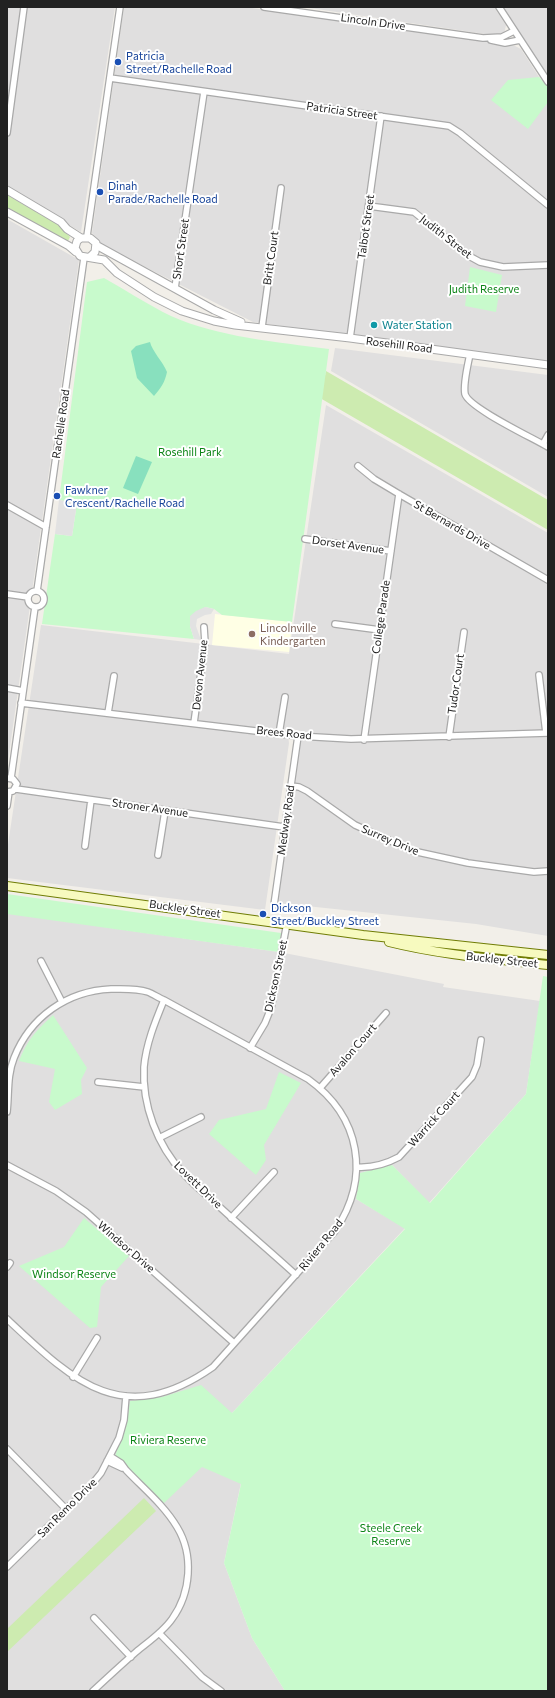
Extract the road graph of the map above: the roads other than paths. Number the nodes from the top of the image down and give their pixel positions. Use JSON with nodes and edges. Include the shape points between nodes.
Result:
{"nodes":[{"id":1,"x":24,"y":7,"type":"edge"},
{"id":2,"x":120,"y":7,"type":"edge"},
{"id":3,"x":264,"y":7,"type":"edge"},
{"id":4,"x":499,"y":7,"type":"edge"},
{"id":5,"x":514,"y":31,"type":"junction"},
{"id":6,"x":483,"y":38,"type":"junction"},
{"id":7,"x":520,"y":40,"type":"junction"},
{"id":8,"x":110,"y":78,"type":"junction"},
{"id":9,"x":548,"y":82,"type":"edge"},
{"id":10,"x":204,"y":92,"type":"junction"},
{"id":11,"x":381,"y":116,"type":"junction"},
{"id":12,"x":7,"y":133,"type":"edge"},
{"id":13,"x":281,"y":188,"type":"dead end"},
{"id":14,"x":7,"y":190,"type":"edge"},
{"id":15,"x":548,"y":205,"type":"edge"},
{"id":16,"x":369,"y":206,"type":"junction"},
{"id":17,"x":7,"y":212,"type":"edge"},
{"id":18,"x":84,"y":237,"type":"junction"},
{"id":19,"x":96,"y":245,"type":"junction"},
{"id":20,"x":76,"y":252,"type":"junction"},
{"id":21,"x":87,"y":257,"type":"junction"},
{"id":22,"x":548,"y":264,"type":"edge"},
{"id":23,"x":175,"y":288,"type":"junction"},
{"id":24,"x":250,"y":326,"type":"junction"},
{"id":25,"x":262,"y":327,"type":"junction"},
{"id":26,"x":350,"y":338,"type":"junction"},
{"id":27,"x":470,"y":354,"type":"junction"},
{"id":28,"x":548,"y":365,"type":"edge"},
{"id":29,"x":548,"y":435,"type":"edge"},
{"id":30,"x":545,"y":445,"type":"edge"},
{"id":31,"x":358,"y":466,"type":"dead end"},
{"id":32,"x":399,"y":494,"type":"junction"},
{"id":33,"x":7,"y":505,"type":"edge"},
{"id":34,"x":46,"y":527,"type":"junction"},
{"id":35,"x":305,"y":539,"type":"dead end"},
{"id":36,"x":391,"y":551,"type":"junction"},
{"id":37,"x":548,"y":580,"type":"edge"},
{"id":38,"x":38,"y":591,"type":"junction"},
{"id":39,"x":7,"y":594,"type":"edge"},
{"id":40,"x":28,"y":597,"type":"junction"},
{"id":41,"x":35,"y":607,"type":"junction"},
{"id":42,"x":335,"y":624,"type":"dead end"},
{"id":43,"x":204,"y":627,"type":"dead end"},
{"id":44,"x":380,"y":630,"type":"junction"},
{"id":45,"x":464,"y":632,"type":"dead end"},
{"id":46,"x":539,"y":675,"type":"dead end"},
{"id":47,"x":114,"y":676,"type":"dead end"},
{"id":48,"x":7,"y":688,"type":"edge"},
{"id":49,"x":23,"y":691,"type":"junction"},
{"id":50,"x":285,"y":697,"type":"dead end"},
{"id":51,"x":22,"y":703,"type":"junction"},
{"id":52,"x":108,"y":713,"type":"junction"},
{"id":53,"x":194,"y":723,"type":"junction"},
{"id":54,"x":547,"y":733,"type":"edge"},
{"id":55,"x":279,"y":734,"type":"junction"},
{"id":56,"x":298,"y":736,"type":"junction"},
{"id":57,"x":448,"y":737,"type":"junction"},
{"id":58,"x":364,"y":740,"type":"junction"},
{"id":59,"x":9,"y":778,"type":"edge"},
{"id":60,"x":291,"y":786,"type":"junction"},
{"id":61,"x":16,"y":789,"type":"junction"},
{"id":62,"x":8,"y":792,"type":"edge"},
{"id":63,"x":91,"y":800,"type":"junction"},
{"id":64,"x":7,"y":806,"type":"edge"},
{"id":65,"x":165,"y":811,"type":"junction"},
{"id":66,"x":284,"y":827,"type":"junction"},
{"id":67,"x":85,"y":846,"type":"dead end"},
{"id":68,"x":158,"y":855,"type":"dead end"},
{"id":69,"x":548,"y":871,"type":"edge"},
{"id":70,"x":7,"y":886,"type":"edge"},
{"id":71,"x":274,"y":905,"type":"dead end"},
{"id":72,"x":287,"y":923,"type":"junction"},
{"id":73,"x":363,"y":935,"type":"junction"},
{"id":74,"x":548,"y":955,"type":"edge"},
{"id":75,"x":41,"y":961,"type":"dead end"},
{"id":76,"x":548,"y":965,"type":"edge"},
{"id":77,"x":164,"y":1000,"type":"junction"},
{"id":78,"x":62,"y":1002,"type":"junction"},
{"id":79,"x":386,"y":1013,"type":"dead end"},
{"id":80,"x":481,"y":1040,"type":"dead end"},
{"id":81,"x":250,"y":1048,"type":"junction"},
{"id":82,"x":98,"y":1082,"type":"dead end"},
{"id":83,"x":144,"y":1087,"type":"junction"},
{"id":84,"x":320,"y":1088,"type":"junction"},
{"id":85,"x":7,"y":1112,"type":"edge"},
{"id":86,"x":201,"y":1117,"type":"dead end"},
{"id":87,"x":159,"y":1138,"type":"junction"},
{"id":88,"x":7,"y":1165,"type":"edge"},
{"id":89,"x":357,"y":1167,"type":"junction"},
{"id":90,"x":274,"y":1172,"type":"dead end"},
{"id":91,"x":231,"y":1218,"type":"junction"},
{"id":92,"x":296,"y":1275,"type":"junction"},
{"id":93,"x":7,"y":1319,"type":"edge"},
{"id":94,"x":97,"y":1338,"type":"dead end"},
{"id":95,"x":234,"y":1343,"type":"junction"},
{"id":96,"x":73,"y":1377,"type":"junction"},
{"id":97,"x":126,"y":1396,"type":"junction"},
{"id":98,"x":7,"y":1449,"type":"edge"},
{"id":99,"x":109,"y":1458,"type":"junction"},
{"id":100,"x":66,"y":1509,"type":"junction"},
{"id":101,"x":7,"y":1567,"type":"edge"},
{"id":102,"x":94,"y":1618,"type":"dead end"},
{"id":103,"x":159,"y":1633,"type":"junction"},
{"id":104,"x":131,"y":1657,"type":"junction"},
{"id":105,"x":93,"y":1691,"type":"edge"},
{"id":106,"x":221,"y":1691,"type":"edge"}],
"edges":[{"from":1,"to":12,"type":"street"},
{"from":2,"to":8,"type":"street"},
{"from":3,"to":6,"type":"street","name":"Lincoln Drive"},
{"from":4,"to":5,"type":"street"},
{"from":5,"to":6,"type":"street","name":"Lincoln Drive","via":[[502,37]]},
{"from":5,"to":7,"type":"street"},
{"from":6,"to":7,"type":"street","name":"Lincoln Drive","via":[[505,43]]},
{"from":7,"to":9,"type":"street"},
{"from":8,"to":10,"type":"street","name":"Patricia Street"},
{"from":8,"to":18,"type":"street"},
{"from":10,"to":11,"type":"street","name":"Patricia Street"},
{"from":10,"to":23,"type":"street","name":"Short Street"},
{"from":11,"to":15,"type":"street","name":"Patricia Street","via":[[445,125],[454,129]]},
{"from":11,"to":16,"type":"street","name":"Talbot Street"},
{"from":13,"to":25,"type":"street","name":"Britt Court"},
{"from":14,"to":18,"type":"street","via":[[62,222],[67,229]]},
{"from":16,"to":22,"type":"street","name":"Judith Street","via":[[414,212],[480,262],[503,267]]},
{"from":16,"to":26,"type":"street","name":"Talbot Street"},
{"from":17,"to":20,"type":"street"},
{"from":18,"to":19,"type":"street","via":[[94,240]]},
{"from":18,"to":20,"type":"street","via":[[75,244]]},
{"from":19,"to":21,"type":"street","via":[[95,252]]},
{"from":19,"to":23,"type":"street","name":"Rosehill Road"},
{"from":20,"to":21,"type":"street"},
{"from":21,"to":24,"type":"street","name":"Rosehill Road","via":[[104,260],[130,282],[182,310],[214,321]]},
{"from":21,"to":34,"type":"street","name":"Rachelle Road"},
{"from":23,"to":24,"type":"street","name":"Rosehill Road","via":[[225,316]]},
{"from":24,"to":25,"type":"street","name":"Rosehill Road"},
{"from":25,"to":26,"type":"street","name":"Rosehill Road"},
{"from":26,"to":27,"type":"street","name":"Rosehill Road"},
{"from":27,"to":28,"type":"street","name":"Rosehill Road"},
{"from":27,"to":30,"type":"street","via":[[465,388],[468,400]]},
{"from":29,"to":30,"type":"street"},
{"from":31,"to":32,"type":"street","name":"St Bernards Drive"},
{"from":32,"to":36,"type":"street","name":"College Parade"},
{"from":32,"to":37,"type":"street","name":"St Bernards Drive"},
{"from":33,"to":34,"type":"street"},
{"from":34,"to":38,"type":"street","name":"Rachelle Road"},
{"from":35,"to":36,"type":"street","name":"Dorset Avenue"},
{"from":36,"to":44,"type":"street","name":"College Parade"},
{"from":38,"to":40,"type":"street","via":[[30,593]]},
{"from":38,"to":41,"type":"street","via":[[44,596],[44,601]]},
{"from":39,"to":40,"type":"street"},
{"from":40,"to":41,"type":"street","via":[[29,602]]},
{"from":41,"to":49,"type":"street"},
{"from":42,"to":44,"type":"street"},
{"from":43,"to":53,"type":"street","name":"Devon Avenue","via":[[205,643]]},
{"from":44,"to":58,"type":"street","name":"College Parade"},
{"from":45,"to":57,"type":"street","name":"Tudor Court"},
{"from":46,"to":54,"type":"street"},
{"from":47,"to":52,"type":"street"},
{"from":48,"to":49,"type":"street"},
{"from":49,"to":51,"type":"street"},
{"from":50,"to":55,"type":"street"},
{"from":51,"to":52,"type":"street","name":"Brees Road"},
{"from":51,"to":59,"type":"street"},
{"from":52,"to":53,"type":"street","name":"Brees Road"},
{"from":53,"to":55,"type":"street","name":"Brees Road"},
{"from":54,"to":57,"type":"street","name":"Brees Road"},
{"from":55,"to":56,"type":"street","name":"Brees Road"},
{"from":56,"to":58,"type":"street","name":"Brees Road"},
{"from":56,"to":60,"type":"street","name":"Medway Road"},
{"from":57,"to":58,"type":"street","name":"Brees Road"},
{"from":59,"to":61,"type":"street","via":[[16,782]]},
{"from":60,"to":66,"type":"street","name":"Medway Road"},
{"from":60,"to":69,"type":"street","name":"Surrey Drive","via":[[307,791],[355,825],[413,851],[468,863],[534,872]]},
{"from":61,"to":62,"type":"street"},
{"from":61,"to":63,"type":"street","name":"Stroner Avenue"},
{"from":62,"to":64,"type":"street"},
{"from":63,"to":65,"type":"street","name":"Stroner Avenue"},
{"from":63,"to":67,"type":"street"},
{"from":65,"to":66,"type":"street","name":"Stroner Avenue"},
{"from":65,"to":68,"type":"street"},
{"from":66,"to":71,"type":"street","name":"Medway Road"},
{"from":70,"to":72,"type":"main road","name":"Buckley Street"},
{"from":72,"to":73,"type":"main road","name":"Buckley Street"},
{"from":72,"to":81,"type":"street","name":"Dickson Street","via":[[271,1008]]},
{"from":73,"to":74,"type":"main road","name":"Buckley Street"},
{"from":73,"to":76,"type":"main road","name":"Buckley Street","via":[[454,956]]},
{"from":75,"to":78,"type":"street"},
{"from":77,"to":78,"type":"street","name":"Riviera Road","via":[[147,992],[126,988],[82,994]]},
{"from":77,"to":81,"type":"street","name":"Riviera Road"},
{"from":77,"to":83,"type":"street","name":"Lovett Drive","via":[[148,1045]]},
{"from":78,"to":85,"type":"street","name":"Riviera Road","via":[[47,1012],[23,1040],[10,1071]]},
{"from":79,"to":84,"type":"street","name":"Avalon Court"},
{"from":80,"to":89,"type":"street","name":"Warrick Court","via":[[477,1065],[472,1076],[399,1157],[372,1167]]},
{"from":81,"to":84,"type":"street","name":"Riviera Road"},
{"from":82,"to":83,"type":"street"},
{"from":83,"to":87,"type":"street","name":"Lovett Drive"},
{"from":84,"to":89,"type":"street","name":"Riviera Road","via":[[332,1100],[348,1125]]},
{"from":86,"to":87,"type":"street"},
{"from":87,"to":91,"type":"street","name":"Lovett Drive","via":[[183,1174]]},
{"from":88,"to":95,"type":"street","name":"Windsor Drive","via":[[56,1191],[86,1212]]},
{"from":89,"to":92,"type":"street","name":"Riviera Road","via":[[354,1194],[343,1219]]},
{"from":90,"to":91,"type":"street"},
{"from":91,"to":92,"type":"street","name":"Lovett Drive"},
{"from":92,"to":95,"type":"street","name":"Riviera Road"},
{"from":93,"to":96,"type":"street","name":"Riviera Road"},
{"from":94,"to":96,"type":"street"},
{"from":95,"to":97,"type":"street","name":"Riviera Road","via":[[213,1367],[196,1379],[157,1395]]},
{"from":96,"to":97,"type":"street","name":"Riviera Road","via":[[91,1387]]},
{"from":97,"to":99,"type":"street","name":"San Remo Drive","via":[[124,1420]]},
{"from":98,"to":100,"type":"street"},
{"from":99,"to":100,"type":"street","name":"San Remo Drive","via":[[88,1489]]},
{"from":99,"to":103,"type":"street","via":[[121,1463],[166,1511],[185,1544],[189,1562],[188,1581],[182,1601],[172,1620]]},
{"from":100,"to":101,"type":"street","name":"San Remo Drive"},
{"from":102,"to":104,"type":"street"},
{"from":103,"to":104,"type":"street"},
{"from":103,"to":106,"type":"street","via":[[202,1676]]},
{"from":104,"to":105,"type":"street"}]}
